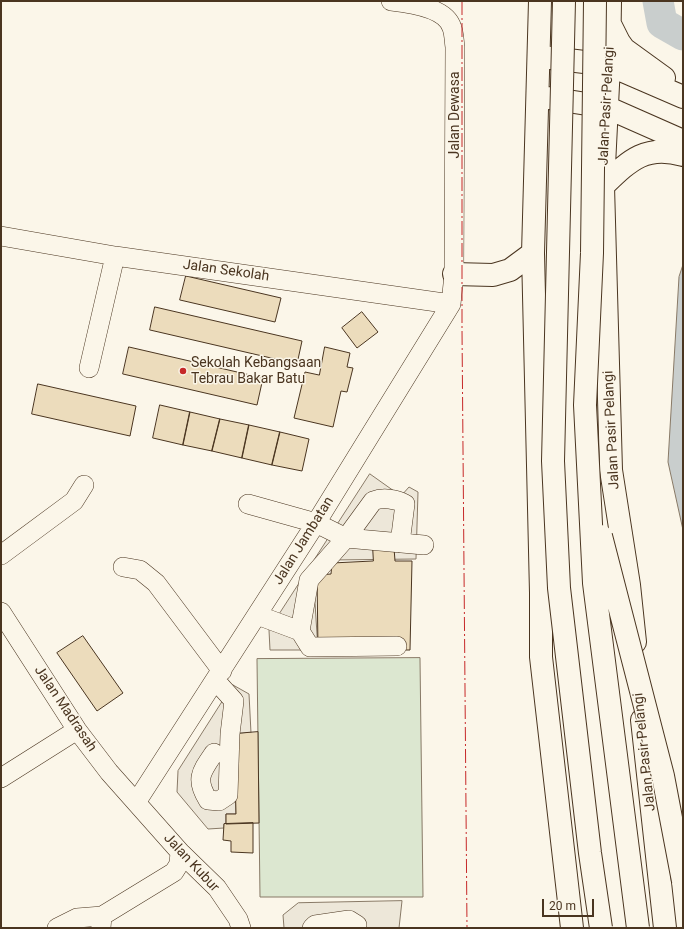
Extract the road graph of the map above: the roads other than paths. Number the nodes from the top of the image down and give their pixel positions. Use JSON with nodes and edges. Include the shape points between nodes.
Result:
{"nodes":[{"id":1,"x":391,"y":1,"type":"edge"},
{"id":2,"x":540,"y":1,"type":"edge"},
{"id":3,"x":564,"y":1,"type":"edge"},
{"id":4,"x":595,"y":1,"type":"edge"},
{"id":5,"x":610,"y":1,"type":"edge"},
{"id":6,"x":610,"y":23,"type":"junction"},
{"id":7,"x":538,"y":56,"type":"junction"},
{"id":8,"x":609,"y":65,"type":"junction"},
{"id":9,"x":683,"y":92,"type":"edge"},
{"id":10,"x":537,"y":97,"type":"junction"},
{"id":11,"x":683,"y":97,"type":"edge"},
{"id":12,"x":606,"y":107,"type":"junction"},
{"id":13,"x":683,"y":141,"type":"edge"},
{"id":14,"x":683,"y":155,"type":"edge"},
{"id":15,"x":603,"y":186,"type":"junction"},
{"id":16,"x":1,"y":236,"type":"edge"},
{"id":17,"x":533,"y":253,"type":"junction"},
{"id":18,"x":115,"y":256,"type":"junction"},
{"id":19,"x":454,"y":274,"type":"junction"},
{"id":20,"x":451,"y":304,"type":"junction"},
{"id":21,"x":89,"y":368,"type":"dead end"},
{"id":22,"x":84,"y":485,"type":"dead end"},
{"id":23,"x":590,"y":494,"type":"junction"},
{"id":24,"x":248,"y":504,"type":"dead end"},
{"id":25,"x":316,"y":523,"type":"junction"},
{"id":26,"x":346,"y":538,"type":"junction"},
{"id":27,"x":400,"y":543,"type":"junction"},
{"id":28,"x":424,"y":545,"type":"dead end"},
{"id":29,"x":1,"y":555,"type":"edge"},
{"id":30,"x":123,"y":567,"type":"dead end"},
{"id":31,"x":1,"y":612,"type":"edge"},
{"id":32,"x":257,"y":616,"type":"junction"},
{"id":33,"x":300,"y":630,"type":"junction"},
{"id":34,"x":397,"y":646,"type":"dead end"},
{"id":35,"x":219,"y":676,"type":"junction"},
{"id":36,"x":77,"y":730,"type":"junction"},
{"id":37,"x":214,"y":753,"type":"dead end"},
{"id":38,"x":1,"y":778,"type":"edge"},
{"id":39,"x":137,"y":801,"type":"junction"},
{"id":40,"x":180,"y":852,"type":"junction"},
{"id":41,"x":683,"y":881,"type":"edge"},
{"id":42,"x":101,"y":922,"type":"edge"},
{"id":43,"x":57,"y":928,"type":"edge"},
{"id":44,"x":241,"y":928,"type":"edge"},
{"id":45,"x":312,"y":928,"type":"edge"},
{"id":46,"x":356,"y":928,"type":"edge"},
{"id":47,"x":572,"y":928,"type":"edge"},
{"id":48,"x":601,"y":928,"type":"edge"},
{"id":49,"x":638,"y":928,"type":"edge"},
{"id":50,"x":665,"y":928,"type":"edge"}],
"edges":[{"from":1,"to":19,"type":"street","name":"Jalan Dewasa","via":[[414,3],[441,13],[452,26],[456,46]]},
{"from":2,"to":7,"type":"main road"},
{"from":3,"to":48,"type":"main road","bridge":true,"via":[[553,402],[554,469],[559,588]]},
{"from":4,"to":23,"type":"main road","bridge":true,"via":[[592,253],[585,405]]},
{"from":5,"to":6,"type":"main road","name":"Jalan Pasir Pelangi"},
{"from":6,"to":8,"type":"main road","name":"Jalan Pasir Pelangi"},
{"from":6,"to":9,"type":"main road","via":[[624,49]]},
{"from":7,"to":8,"type":"main road"},
{"from":7,"to":10,"type":"main road"},
{"from":8,"to":11,"type":"main road"},
{"from":8,"to":12,"type":"main road","name":"Jalan Pasir Pelangi"},
{"from":10,"to":12,"type":"main road"},
{"from":10,"to":17,"type":"main road"},
{"from":12,"to":13,"type":"main road"},
{"from":12,"to":15,"type":"main road","name":"Jalan Pasir Pelangi"},
{"from":14,"to":15,"type":"main road","via":[[660,151],[636,157]]},
{"from":15,"to":50,"type":"main road","name":"Jalan Pasir Pelangi","via":[[611,470],[629,585],[648,786]]},
{"from":16,"to":18,"type":"street","name":"Jalan Sekolah"},
{"from":17,"to":19,"type":"main road","via":[[510,270],[493,275]]},
{"from":17,"to":47,"type":"main road","via":[[541,657]]},
{"from":18,"to":20,"type":"street","name":"Jalan Sekolah"},
{"from":18,"to":21,"type":"street"},
{"from":19,"to":20,"type":"street","name":"Jalan Jambatan"},
{"from":20,"to":25,"type":"street","name":"Jalan Jambatan"},
{"from":22,"to":29,"type":"street","via":[[74,501]]},
{"from":23,"to":41,"type":"main road","bridge":true,"via":[[663,776]]},
{"from":23,"to":49,"type":"main road","bridge":true,"via":[[594,583]]},
{"from":24,"to":25,"type":"street"},
{"from":25,"to":26,"type":"street"},
{"from":25,"to":32,"type":"street","name":"Jalan Jambatan"},
{"from":26,"to":27,"type":"street"},
{"from":26,"to":27,"type":"street","via":[[373,501],[398,500],[405,504]]},
{"from":26,"to":33,"type":"street","via":[[309,580]]},
{"from":27,"to":28,"type":"street"},
{"from":30,"to":35,"type":"street","via":[[140,570],[156,583]]},
{"from":31,"to":36,"type":"street","name":"Jalan Madrasah"},
{"from":32,"to":33,"type":"street"},
{"from":32,"to":35,"type":"street","name":"Jalan Jambatan"},
{"from":33,"to":34,"type":"street","via":[[310,647]]},
{"from":35,"to":37,"type":"street","via":[[234,701],[228,795],[219,801],[208,800],[200,787],[202,771]]},
{"from":35,"to":39,"type":"street","name":"Jalan Jambatan"},
{"from":36,"to":38,"type":"street"},
{"from":36,"to":39,"type":"street","name":"Jalan Madrasah"},
{"from":39,"to":40,"type":"street","name":"Jalan Kubur"},
{"from":40,"to":42,"type":"street","via":[[174,872]]},
{"from":40,"to":44,"type":"street","name":"Jalan Kubur","via":[[216,888]]},
{"from":42,"to":43,"type":"street","via":[[77,918]]},
{"from":45,"to":46,"type":"street","via":[[315,925],[349,920],[357,925]]}]}
